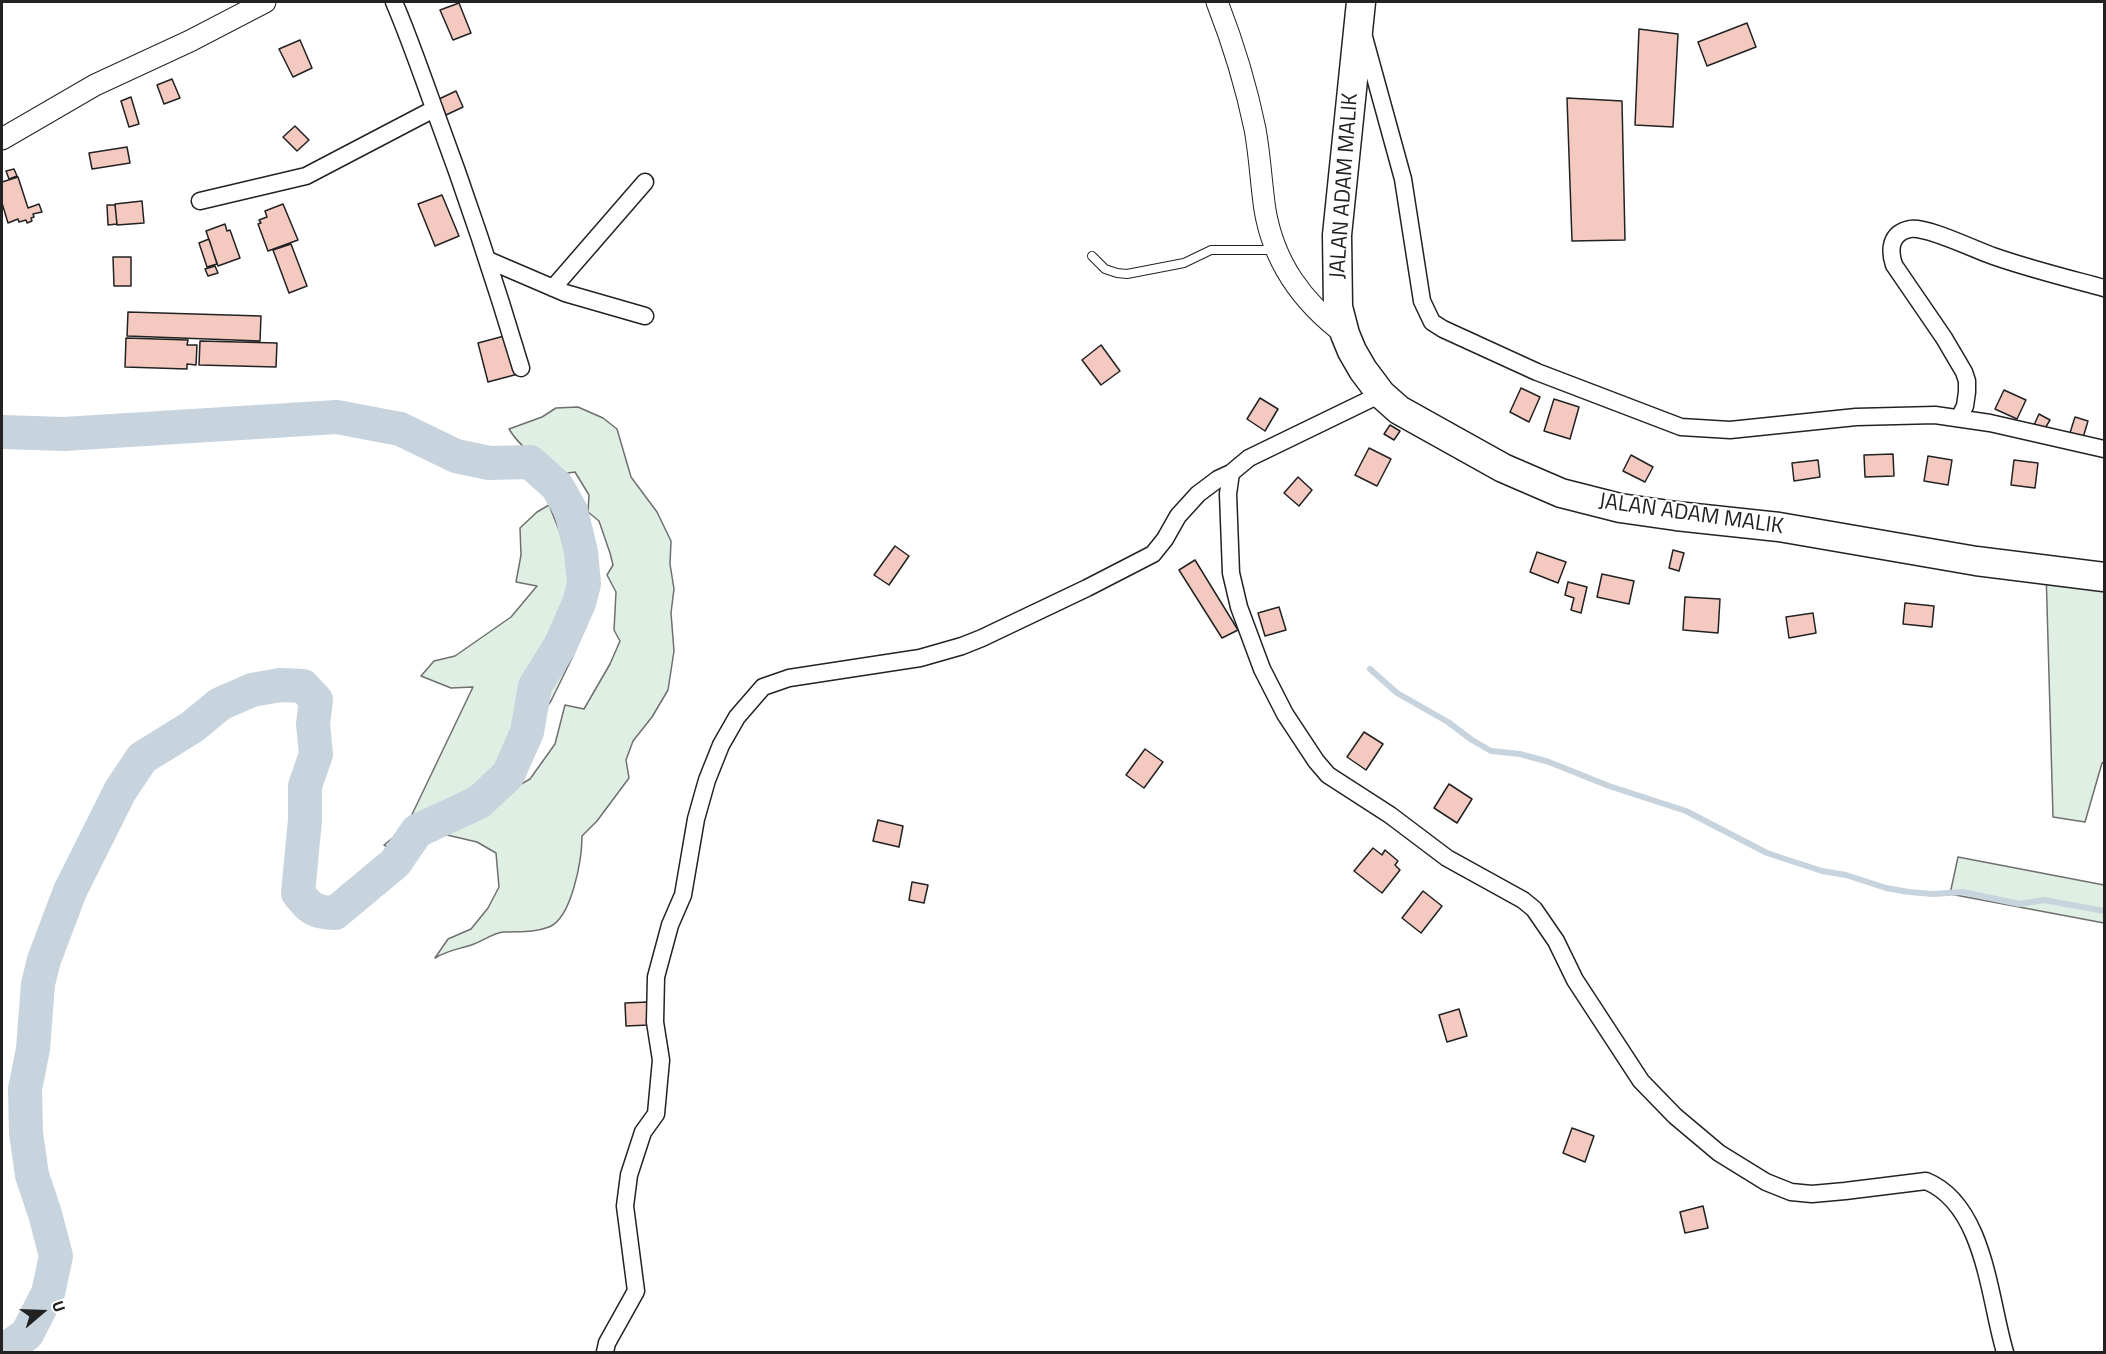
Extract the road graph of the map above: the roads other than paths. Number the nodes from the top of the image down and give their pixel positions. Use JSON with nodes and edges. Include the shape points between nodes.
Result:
{"nodes":[{"id":1,"x":265,"y":2,"type":"edge"},
{"id":2,"x":394,"y":2,"type":"edge"},
{"id":3,"x":1217,"y":2,"type":"edge"},
{"id":4,"x":1360,"y":11,"type":"edge"},
{"id":5,"x":434,"y":109,"type":"junction"},
{"id":6,"x":2,"y":139,"type":"edge"},
{"id":7,"x":645,"y":182,"type":"dead end"},
{"id":8,"x":200,"y":201,"type":"dead end"},
{"id":9,"x":1277,"y":250,"type":"junction"},
{"id":10,"x":1092,"y":256,"type":"dead end"},
{"id":11,"x":488,"y":260,"type":"junction"},
{"id":12,"x":553,"y":288,"type":"junction"},
{"id":13,"x":2104,"y":288,"type":"edge"},
{"id":14,"x":645,"y":316,"type":"dead end"},
{"id":15,"x":1345,"y":334,"type":"junction"},
{"id":16,"x":521,"y":369,"type":"dead end"},
{"id":17,"x":1381,"y":394,"type":"junction"},
{"id":18,"x":1959,"y":418,"type":"junction"},
{"id":19,"x":2104,"y":448,"type":"edge"},
{"id":20,"x":1231,"y":473,"type":"junction"},
{"id":21,"x":2104,"y":577,"type":"edge"},
{"id":22,"x":605,"y":1353,"type":"edge"},
{"id":23,"x":2006,"y":1353,"type":"edge"}],
"edges":[{"from":1,"to":6,"type":"street","via":[[95,85]]},
{"from":2,"to":5,"type":"street"},
{"from":3,"to":9,"type":"street","via":[[1249,100],[1265,211]]},
{"from":4,"to":15,"type":"highway","name":"JALAN ADAM MALIK","via":[[1337,235],[1338,308]]},
{"from":4,"to":18,"type":"street","via":[[1403,179],[1422,301],[1432,322],[1537,372],[1681,427],[1730,429],[1856,417]]},
{"from":5,"to":8,"type":"street","via":[[306,176]]},
{"from":5,"to":11,"type":"street"},
{"from":7,"to":12,"type":"street"},
{"from":9,"to":10,"type":"lane","via":[[1221,248],[1184,263],[1127,274],[1105,269]]},
{"from":9,"to":15,"type":"street","via":[[1304,297]]},
{"from":11,"to":12,"type":"street"},
{"from":11,"to":16,"type":"street"},
{"from":12,"to":14,"type":"street"},
{"from":13,"to":18,"type":"street","via":[[1991,256],[1923,231],[1911,229],[1895,237],[1891,246],[1894,265],[1944,338],[1967,381],[1965,406]]},
{"from":15,"to":17,"type":"highway","name":"JALAN ADAM MALIK","via":[[1363,370]]},
{"from":17,"to":20,"type":"street","via":[[1249,458]]},
{"from":17,"to":21,"type":"highway","name":"JALAN ADAM MALIK","via":[[1399,410],[1503,468],[1561,493],[1620,508],[1779,527],[1976,561]]},
{"from":18,"to":19,"type":"street"},
{"from":20,"to":22,"type":"street","via":[[1198,494],[1153,554],[1107,578],[962,646],[920,658],[789,678],[764,687],[737,717],[706,780],[683,895],[656,977],[655,1022],[661,1060],[656,1114],[643,1132],[629,1175],[625,1206],[636,1291]]},
{"from":20,"to":23,"type":"street","via":[[1230,573],[1239,607],[1276,696],[1328,775],[1447,858],[1534,909],[1641,1081],[1719,1153],[1766,1182],[1791,1192],[1812,1194],[1926,1181],[1937,1185],[1965,1216],[1976,1238]]}]}
